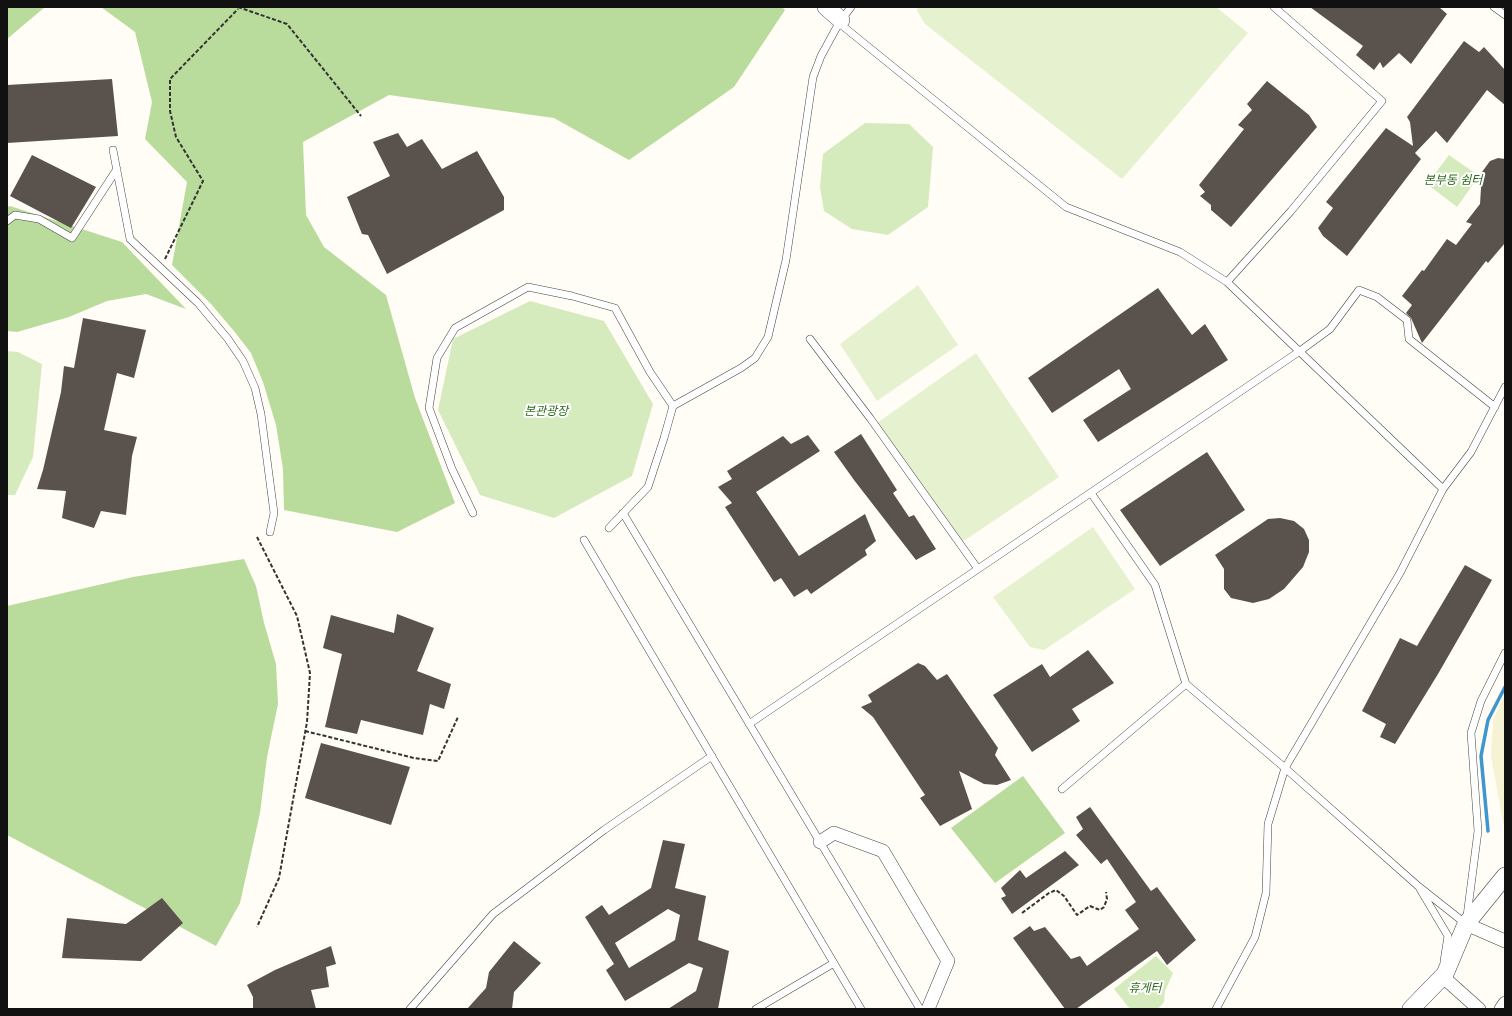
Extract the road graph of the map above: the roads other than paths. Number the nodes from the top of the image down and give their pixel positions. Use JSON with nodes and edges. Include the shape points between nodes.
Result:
{"nodes":[{"id":1,"x":826,"y":7,"type":"edge"},
{"id":2,"x":1274,"y":7,"type":"edge"},
{"id":3,"x":1494,"y":7,"type":"edge"},
{"id":4,"x":1505,"y":15,"type":"edge"},
{"id":5,"x":844,"y":17,"type":"edge"},
{"id":6,"x":113,"y":150,"type":"dead end"},
{"id":7,"x":117,"y":169,"type":"junction"},
{"id":8,"x":7,"y":221,"type":"edge"},
{"id":9,"x":1227,"y":282,"type":"junction"},
{"id":10,"x":810,"y":339,"type":"dead end"},
{"id":11,"x":1300,"y":351,"type":"junction"},
{"id":12,"x":1505,"y":387,"type":"edge"},
{"id":13,"x":672,"y":406,"type":"junction"},
{"id":14,"x":1494,"y":407,"type":"junction"},
{"id":15,"x":1442,"y":489,"type":"junction"},
{"id":16,"x":1091,"y":493,"type":"junction"},
{"id":17,"x":473,"y":513,"type":"dead end"},
{"id":18,"x":623,"y":514,"type":"junction"},
{"id":19,"x":609,"y":528,"type":"dead end"},
{"id":20,"x":270,"y":532,"type":"dead end"},
{"id":21,"x":584,"y":540,"type":"dead end"},
{"id":22,"x":978,"y":569,"type":"junction"},
{"id":23,"x":1505,"y":653,"type":"edge"},
{"id":24,"x":1186,"y":684,"type":"junction"},
{"id":25,"x":749,"y":724,"type":"junction"},
{"id":26,"x":712,"y":756,"type":"junction"},
{"id":27,"x":1285,"y":768,"type":"junction"},
{"id":28,"x":1062,"y":789,"type":"dead end"},
{"id":29,"x":820,"y":842,"type":"junction"},
{"id":30,"x":1505,"y":876,"type":"edge"},
{"id":31,"x":1418,"y":886,"type":"junction"},
{"id":32,"x":1466,"y":924,"type":"junction"},
{"id":33,"x":1505,"y":941,"type":"edge"},
{"id":34,"x":834,"y":963,"type":"junction"},
{"id":35,"x":1443,"y":975,"type":"junction"},
{"id":36,"x":1505,"y":1003,"type":"edge"},
{"id":37,"x":410,"y":1009,"type":"edge"},
{"id":38,"x":756,"y":1009,"type":"edge"},
{"id":39,"x":861,"y":1009,"type":"edge"},
{"id":40,"x":920,"y":1009,"type":"edge"},
{"id":41,"x":928,"y":1009,"type":"edge"},
{"id":42,"x":1216,"y":1009,"type":"edge"},
{"id":43,"x":1411,"y":1009,"type":"edge"},
{"id":44,"x":1479,"y":1009,"type":"edge"},
{"id":45,"x":1501,"y":1009,"type":"edge"}],
"edges":[{"from":1,"to":5,"type":"street"},
{"from":2,"to":9,"type":"lane","via":[[1382,101],[1290,212]]},
{"from":3,"to":4,"type":"lane"},
{"from":5,"to":9,"type":"lane","via":[[1066,207],[1180,252]]},
{"from":5,"to":13,"type":"lane","via":[[821,56],[813,76],[786,260],[768,337],[756,358]]},
{"from":6,"to":7,"type":"lane"},
{"from":7,"to":8,"type":"lane","via":[[72,238],[39,219],[15,215]]},
{"from":7,"to":20,"type":"lane","via":[[130,239],[198,303],[243,361],[255,388],[261,414],[274,513]]},
{"from":9,"to":11,"type":"lane"},
{"from":10,"to":22,"type":"lane"},
{"from":11,"to":14,"type":"lane","via":[[1330,329],[1359,290],[1377,297],[1407,320],[1409,339]]},
{"from":11,"to":15,"type":"lane"},
{"from":11,"to":16,"type":"lane"},
{"from":12,"to":14,"type":"lane"},
{"from":13,"to":17,"type":"lane","via":[[615,308],[528,287],[455,328],[436,358],[429,408],[452,469]]},
{"from":13,"to":18,"type":"lane","via":[[648,487]]},
{"from":14,"to":15,"type":"lane","via":[[1471,452]]},
{"from":15,"to":27,"type":"lane","via":[[1400,573]]},
{"from":16,"to":22,"type":"lane"},
{"from":16,"to":24,"type":"lane","via":[[1155,585]]},
{"from":18,"to":19,"type":"lane"},
{"from":18,"to":25,"type":"lane"},
{"from":21,"to":26,"type":"lane"},
{"from":22,"to":25,"type":"lane"},
{"from":23,"to":32,"type":"lane","via":[[1481,701],[1471,733],[1478,831]]},
{"from":24,"to":27,"type":"lane"},
{"from":24,"to":28,"type":"lane"},
{"from":25,"to":29,"type":"lane"},
{"from":26,"to":34,"type":"lane"},
{"from":26,"to":37,"type":"lane","via":[[604,830],[493,914]]},
{"from":27,"to":31,"type":"lane"},
{"from":27,"to":42,"type":"lane","via":[[1268,824],[1266,893],[1255,937]]},
{"from":29,"to":40,"type":"lane"},
{"from":29,"to":41,"type":"street","via":[[834,833],[883,851],[948,961]]},
{"from":30,"to":32,"type":"street"},
{"from":31,"to":32,"type":"lane"},
{"from":31,"to":35,"type":"lane","via":[[1448,936]]},
{"from":32,"to":33,"type":"street"},
{"from":32,"to":35,"type":"street"},
{"from":34,"to":38,"type":"lane"},
{"from":34,"to":39,"type":"lane"},
{"from":35,"to":43,"type":"street"},
{"from":35,"to":44,"type":"street"},
{"from":36,"to":45,"type":"street"}]}
